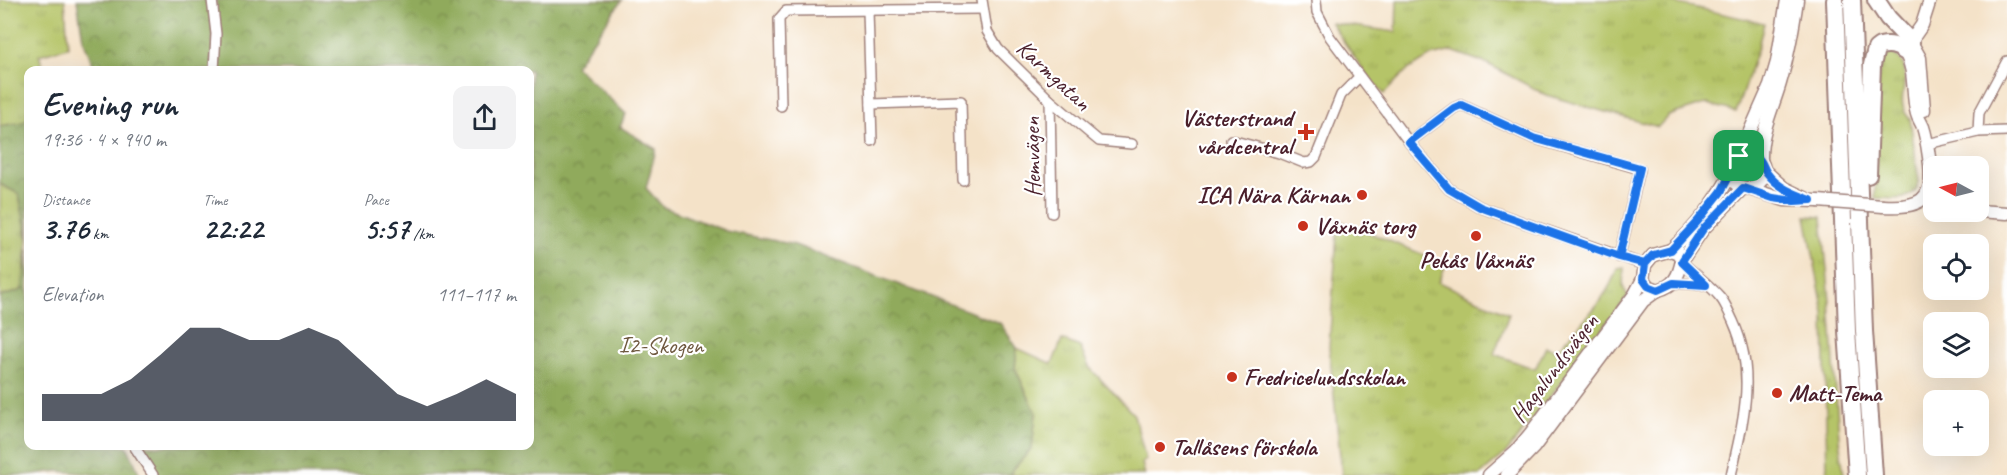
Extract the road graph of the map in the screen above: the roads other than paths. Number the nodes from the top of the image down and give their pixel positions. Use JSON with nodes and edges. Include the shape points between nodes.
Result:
{"nodes":[{"id":1,"x":212,"y":0,"type":"edge"},
{"id":2,"x":1316,"y":0,"type":"edge"},
{"id":3,"x":1787,"y":0,"type":"edge"},
{"id":4,"x":1797,"y":0,"type":"edge"},
{"id":5,"x":1835,"y":0,"type":"edge"},
{"id":6,"x":1852,"y":0,"type":"edge"},
{"id":7,"x":1876,"y":0,"type":"edge"},
{"id":8,"x":1930,"y":0,"type":"edge"},
{"id":9,"x":983,"y":5,"type":"edge"},
{"id":10,"x":868,"y":11,"type":"junction"},
{"id":11,"x":1908,"y":46,"type":"junction"},
{"id":12,"x":2007,"y":61,"type":"edge"},
{"id":13,"x":214,"y":66,"type":"edge"},
{"id":14,"x":1359,"y":77,"type":"junction"},
{"id":15,"x":1050,"y":100,"type":"junction"},
{"id":16,"x":871,"y":104,"type":"junction"},
{"id":17,"x":781,"y":105,"type":"dead end"},
{"id":18,"x":2007,"y":131,"type":"edge"},
{"id":19,"x":1978,"y":132,"type":"junction"},
{"id":20,"x":1231,"y":140,"type":"dead end"},
{"id":21,"x":872,"y":141,"type":"dead end"},
{"id":22,"x":1409,"y":142,"type":"junction"},
{"id":23,"x":1132,"y":144,"type":"dead end"},
{"id":24,"x":1927,"y":144,"type":"junction"},
{"id":25,"x":1739,"y":156,"type":"junction"},
{"id":26,"x":1928,"y":156,"type":"edge"},
{"id":27,"x":1762,"y":165,"type":"junction"},
{"id":28,"x":1730,"y":175,"type":"junction"},
{"id":29,"x":963,"y":180,"type":"dead end"},
{"id":30,"x":1745,"y":188,"type":"junction"},
{"id":31,"x":1811,"y":200,"type":"junction"},
{"id":32,"x":1923,"y":200,"type":"edge"},
{"id":33,"x":1989,"y":212,"type":"edge"},
{"id":34,"x":1053,"y":213,"type":"dead end"},
{"id":35,"x":2007,"y":213,"type":"edge"},
{"id":36,"x":1671,"y":250,"type":"junction"},
{"id":37,"x":1861,"y":251,"type":"junction"},
{"id":38,"x":1619,"y":257,"type":"junction"},
{"id":39,"x":1682,"y":262,"type":"junction"},
{"id":40,"x":1645,"y":264,"type":"junction"},
{"id":41,"x":1643,"y":279,"type":"junction"},
{"id":42,"x":1673,"y":283,"type":"junction"},
{"id":43,"x":1706,"y":285,"type":"junction"},
{"id":44,"x":1658,"y":290,"type":"junction"},
{"id":45,"x":137,"y":450,"type":"edge"},
{"id":46,"x":153,"y":475,"type":"edge"},
{"id":47,"x":1489,"y":475,"type":"edge"},
{"id":48,"x":1507,"y":475,"type":"edge"},
{"id":49,"x":1731,"y":475,"type":"edge"},
{"id":50,"x":1857,"y":475,"type":"edge"},
{"id":51,"x":1874,"y":475,"type":"edge"}],
"edges":[{"from":1,"to":13,"type":"street"},
{"from":2,"to":14,"type":"street","via":[[1317,12],[1330,37]]},
{"from":3,"to":25,"type":"street","via":[[1770,86]]},
{"from":4,"to":27,"type":"street","via":[[1780,82],[1761,138]]},
{"from":5,"to":50,"type":"highway","via":[[1847,331]]},
{"from":6,"to":37,"type":"highway"},
{"from":7,"to":11,"type":"highway"},
{"from":8,"to":11,"type":"street","via":[[1922,25]]},
{"from":9,"to":10,"type":"street"},
{"from":9,"to":15,"type":"street","name":"Karmgatan","via":[[987,31],[998,49]]},
{"from":10,"to":16,"type":"street"},
{"from":10,"to":17,"type":"street","via":[[786,11],[779,19]]},
{"from":11,"to":24,"type":"street","via":[[1920,58]]},
{"from":11,"to":37,"type":"highway","via":[[1880,46],[1872,65]]},
{"from":12,"to":19,"type":"street","via":[[1979,113]]},
{"from":14,"to":20,"type":"street","via":[[1341,95],[1311,162]]},
{"from":14,"to":22,"type":"street"},
{"from":15,"to":23,"type":"street","name":"Karmgatan","via":[[1099,141]]},
{"from":15,"to":34,"type":"street","name":"Hemvägen"},
{"from":16,"to":21,"type":"street"},
{"from":16,"to":29,"type":"street","via":[[961,101]]},
{"from":18,"to":19,"type":"street"},
{"from":19,"to":24,"type":"street"},
{"from":22,"to":38,"type":"street","via":[[1449,189],[1480,207]]},
{"from":22,"to":38,"type":"street","via":[[1461,105],[1533,138],[1640,168]]},
{"from":24,"to":26,"type":"street"},
{"from":25,"to":27,"type":"street","via":[[1753,155]]},
{"from":25,"to":28,"type":"street"},
{"from":27,"to":30,"type":"street","via":[[1760,183]]},
{"from":27,"to":31,"type":"street","via":[[1784,188]]},
{"from":28,"to":30,"type":"street"},
{"from":28,"to":36,"type":"street","via":[[1721,192]]},
{"from":30,"to":31,"type":"street","via":[[1773,198]]},
{"from":30,"to":39,"type":"street","via":[[1703,229]]},
{"from":31,"to":32,"type":"street","bridge":true,"via":[[1883,206],[1914,205]]},
{"from":33,"to":35,"type":"street"},
{"from":36,"to":39,"type":"street","via":[[1678,253]]},
{"from":36,"to":40,"type":"street","via":[[1653,255]]},
{"from":37,"to":51,"type":"highway"},
{"from":38,"to":40,"type":"street"},
{"from":39,"to":42,"type":"street"},
{"from":39,"to":43,"type":"street"},
{"from":40,"to":41,"type":"street"},
{"from":41,"to":44,"type":"street"},
{"from":41,"to":47,"type":"street","name":"Hagalundsvägen","via":[[1530,434]]},
{"from":42,"to":43,"type":"street"},
{"from":42,"to":44,"type":"street"},
{"from":43,"to":49,"type":"street","via":[[1724,302],[1745,355],[1744,416]]},
{"from":44,"to":48,"type":"street","name":"Hagalundsvägen","via":[[1643,301],[1534,447]]},
{"from":45,"to":46,"type":"street"}]}
